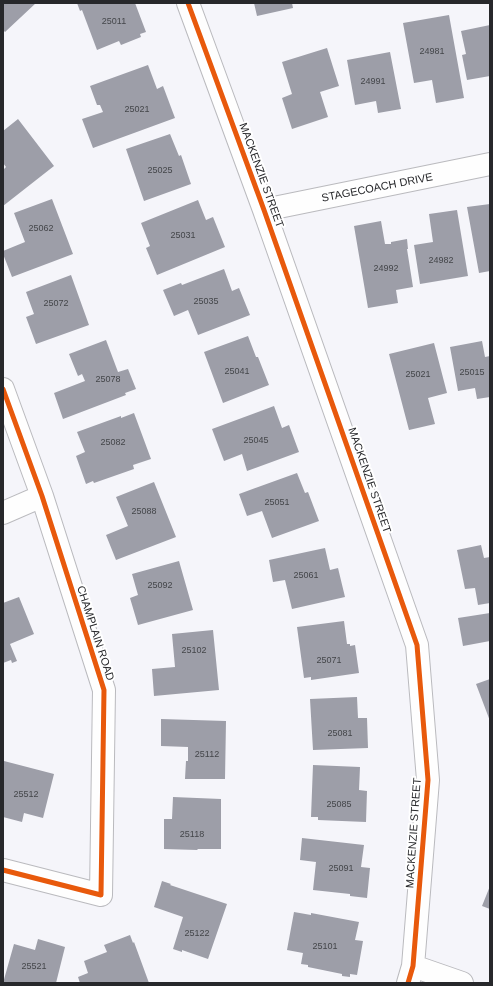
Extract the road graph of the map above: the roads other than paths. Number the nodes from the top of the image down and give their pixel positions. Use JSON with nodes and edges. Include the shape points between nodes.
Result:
{"nodes":[{"id":1,"x":188,"y":3,"type":"edge"},
{"id":2,"x":490,"y":164,"type":"edge"},
{"id":3,"x":264,"y":210,"type":"junction"},
{"id":4,"x":3,"y":389,"type":"edge"},
{"id":5,"x":42,"y":496,"type":"junction"},
{"id":6,"x":3,"y":513,"type":"edge"},
{"id":7,"x":3,"y":870,"type":"edge"},
{"id":8,"x":411,"y":975,"type":"edge"},
{"id":9,"x":462,"y":983,"type":"edge"}],
"edges":[{"from":1,"to":3,"type":"street","name":"MACKENZIE STREET"},
{"from":2,"to":3,"type":"street","name":"STAGECOACH DRIVE"},
{"from":3,"to":8,"type":"street","name":"MACKENZIE STREET","via":[[417,645],[428,780]]},
{"from":4,"to":5,"type":"street","name":"CHAMPLAIN ROAD"},
{"from":5,"to":6,"type":"street"},
{"from":5,"to":7,"type":"street","name":"CHAMPLAIN ROAD","via":[[104,690],[101,894]]},
{"from":8,"to":9,"type":"street"}]}
